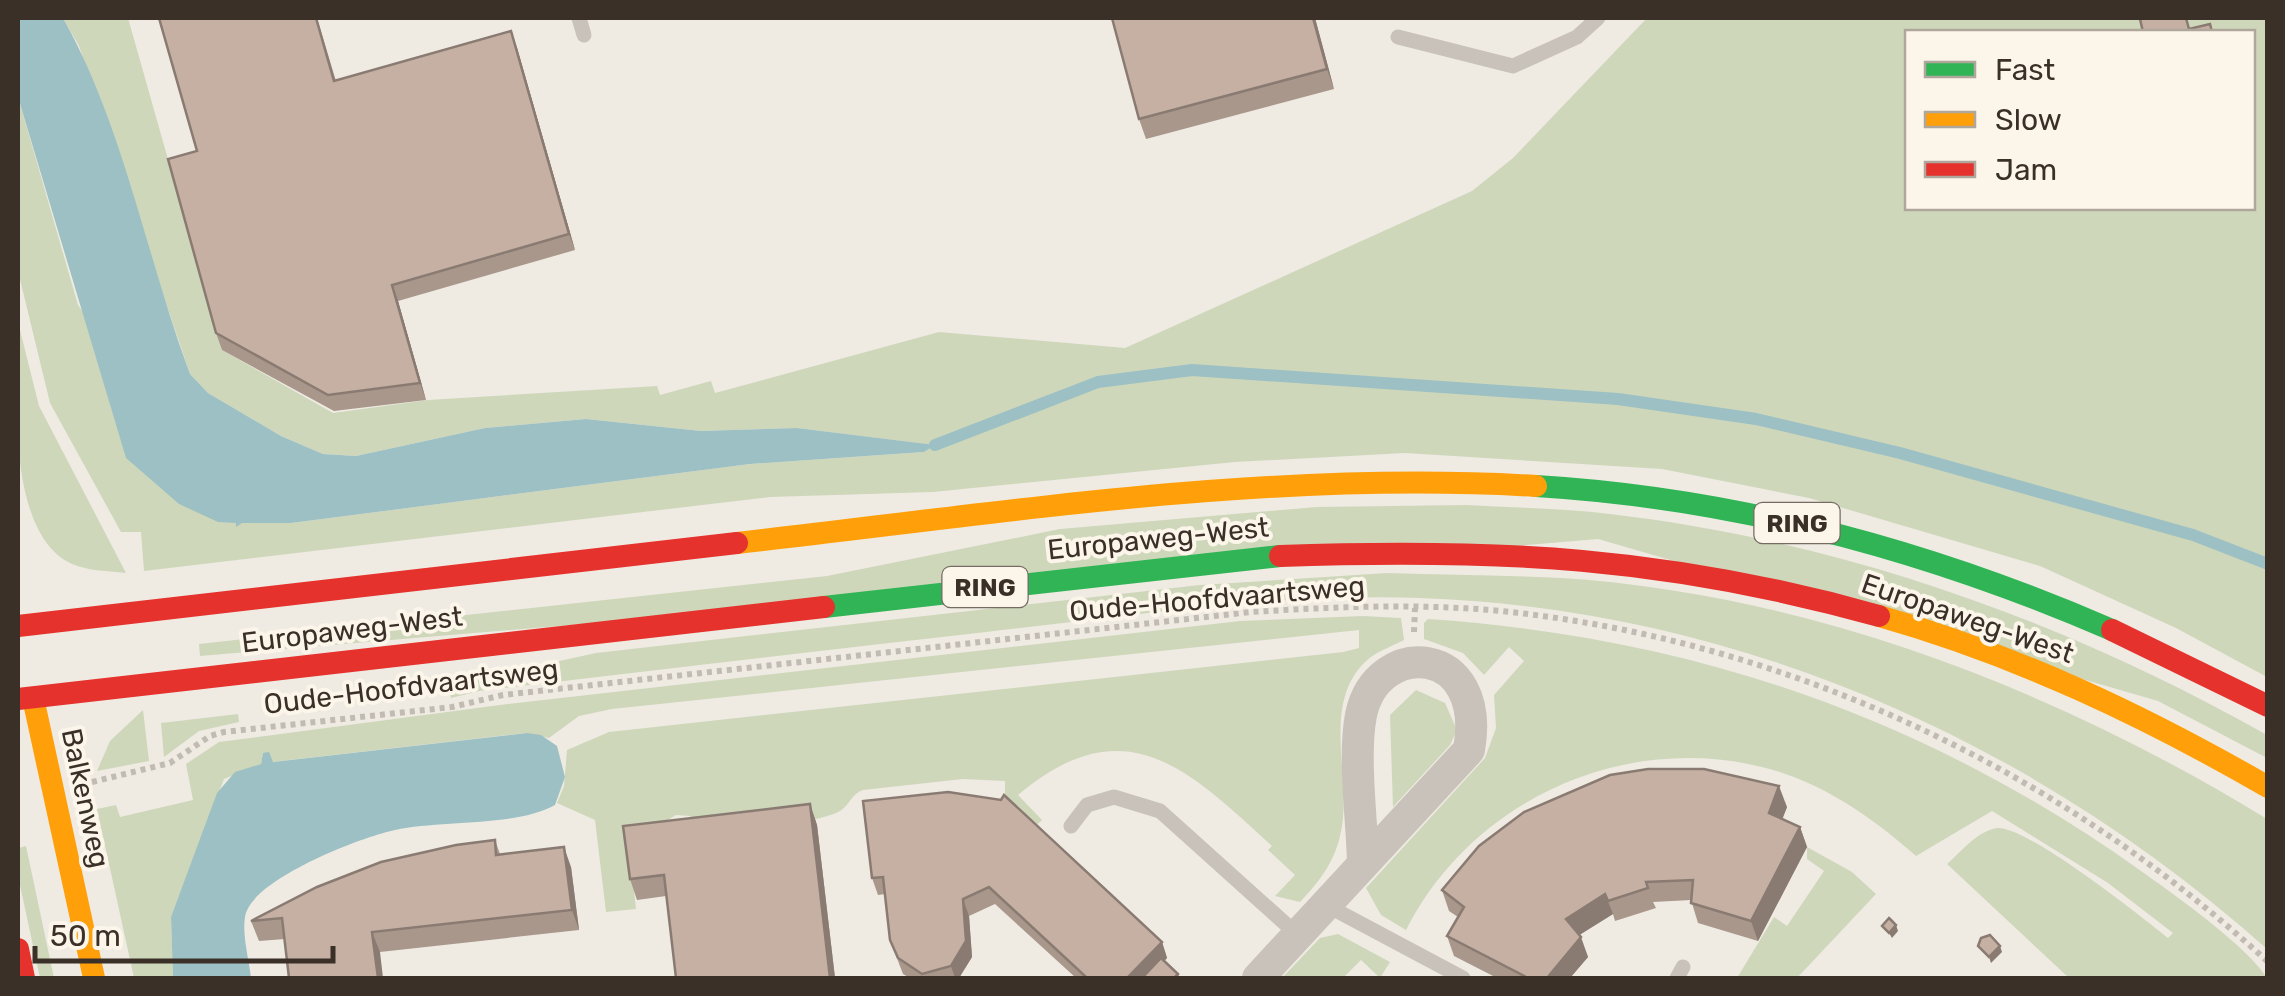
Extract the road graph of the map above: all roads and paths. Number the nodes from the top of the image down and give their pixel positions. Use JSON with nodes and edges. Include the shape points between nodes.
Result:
{"nodes":[{"id":1,"x":579,"y":18,"type":"edge"},
{"id":2,"x":1598,"y":18,"type":"edge"},
{"id":3,"x":584,"y":35,"type":"dead end"},
{"id":4,"x":1398,"y":38,"type":"dead end"},
{"id":5,"x":19,"y":634,"type":"edge"},
{"id":6,"x":27,"y":693,"type":"edge"},
{"id":7,"x":2268,"y":706,"type":"edge"},
{"id":8,"x":96,"y":781,"type":"dead end"},
{"id":9,"x":2268,"y":787,"type":"edge"},
{"id":10,"x":1071,"y":826,"type":"dead end"},
{"id":11,"x":1363,"y":863,"type":"junction"},
{"id":12,"x":1326,"y":905,"type":"junction"},
{"id":13,"x":1299,"y":936,"type":"junction"},
{"id":14,"x":18,"y":949,"type":"edge"},
{"id":15,"x":2268,"y":962,"type":"edge"},
{"id":16,"x":24,"y":978,"type":"edge"},
{"id":17,"x":94,"y":978,"type":"edge"},
{"id":18,"x":1258,"y":978,"type":"edge"},
{"id":19,"x":1463,"y":978,"type":"edge"}],
"edges":[{"from":1,"to":3,"type":"lane"},
{"from":2,"to":4,"type":"lane","via":[[1578,37],[1513,66]]},
{"from":5,"to":7,"type":"main road","name":"Europaweg-West","number":"RING","via":[[1101,501],[1436,480],[1677,500],[1913,554],[2114,626]]},
{"from":6,"to":9,"type":"main road","name":"Europaweg-West","number":"RING","via":[[1273,556],[1525,553],[1660,568],[1838,604],[1929,632],[2123,708]]},
{"from":6,"to":17,"type":"main road","name":"Balkenweg"},
{"from":8,"to":15,"type":"path","name":"Oude-Hoofdvaartsweg","via":[[170,764],[224,732],[452,707],[503,695],[1251,612],[1363,606],[1501,611],[1680,644],[1860,701],[2048,794],[2208,909]]},
{"from":10,"to":13,"type":"lane","via":[[1086,805],[1114,798],[1160,811]]},
{"from":11,"to":11,"type":"street","via":[[1469,750],[1469,696],[1438,665],[1414,661],[1397,667],[1361,714]]},
{"from":11,"to":12,"type":"street"},
{"from":12,"to":13,"type":"street"},
{"from":12,"to":19,"type":"lane"},
{"from":13,"to":18,"type":"street"},
{"from":14,"to":16,"type":"main road"}]}
